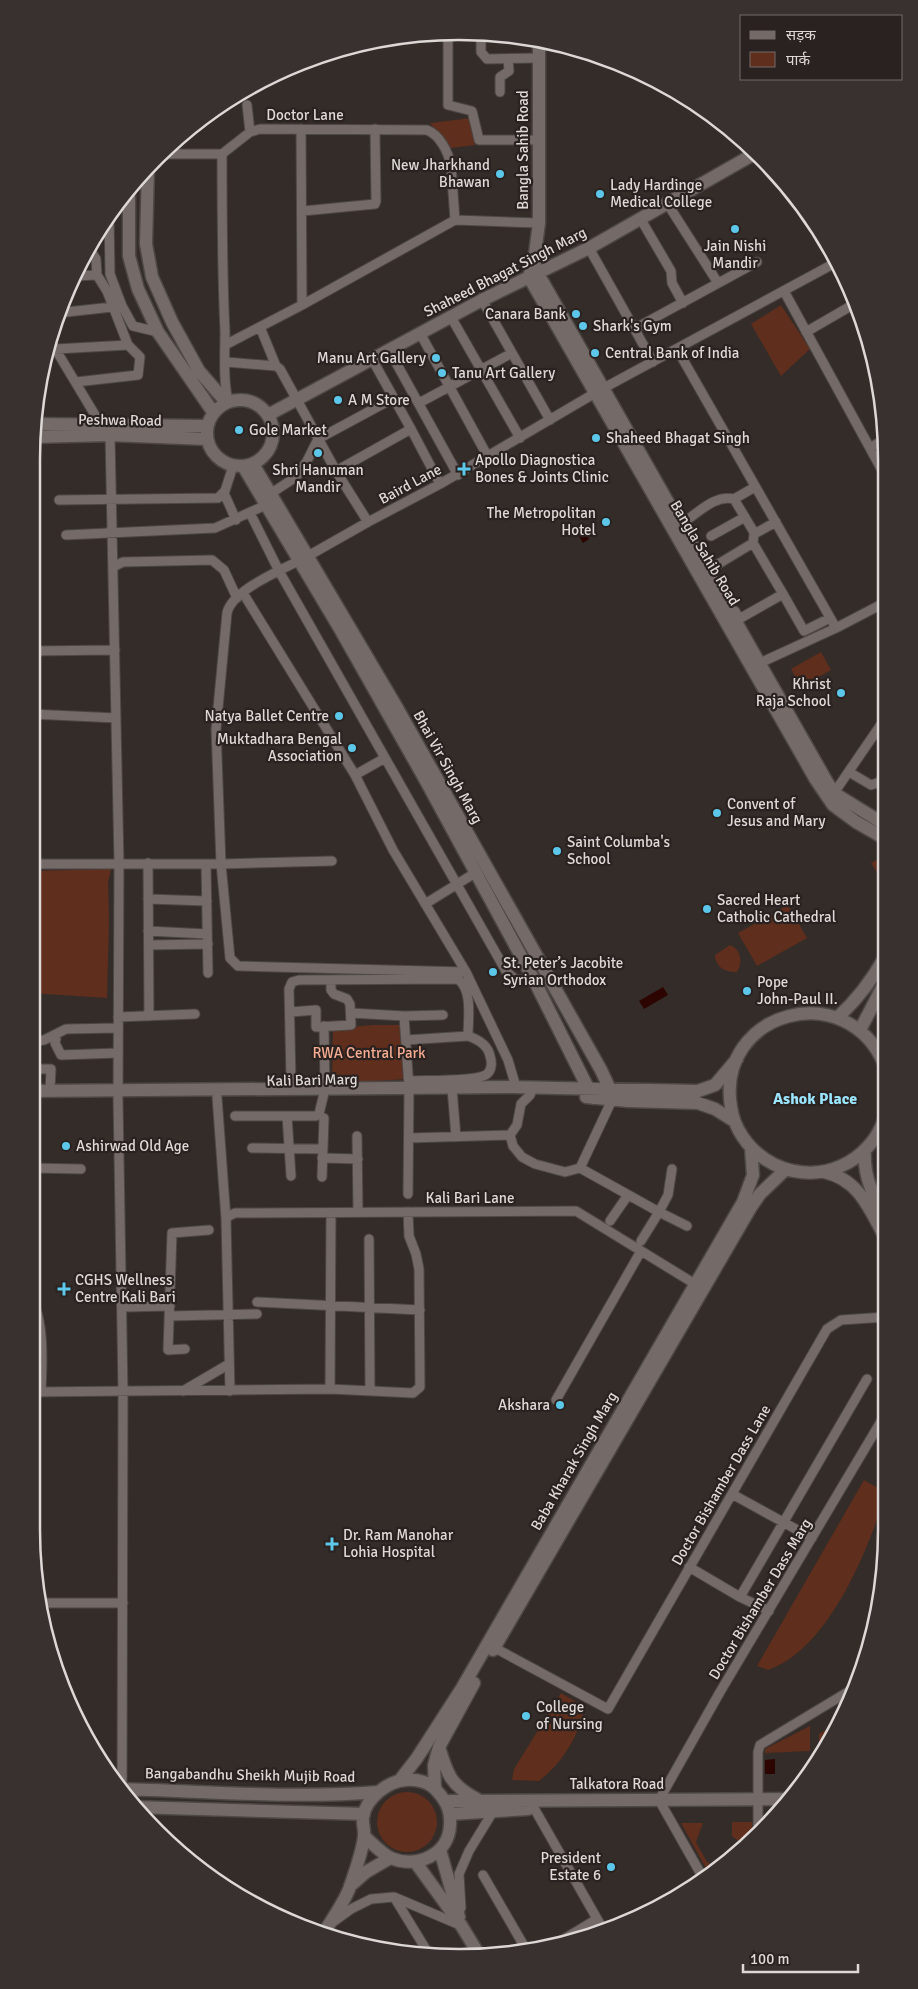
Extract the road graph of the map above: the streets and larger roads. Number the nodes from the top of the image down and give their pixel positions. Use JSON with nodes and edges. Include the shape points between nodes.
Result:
{"nodes":[{"id":1,"x":448,"y":40,"type":"edge"},
{"id":2,"x":481,"y":41,"type":"edge"},
{"id":3,"x":539,"y":48,"type":"edge"},
{"id":4,"x":539,"y":58,"type":"junction"},
{"id":5,"x":508,"y":59,"type":"junction"},
{"id":6,"x":500,"y":92,"type":"dead end"},
{"id":7,"x":247,"y":105,"type":"dead end"},
{"id":8,"x":301,"y":129,"type":"junction"},
{"id":9,"x":376,"y":129,"type":"junction"},
{"id":10,"x":250,"y":132,"type":"junction"},
{"id":11,"x":538,"y":140,"type":"junction"},
{"id":12,"x":172,"y":154,"type":"edge"},
{"id":13,"x":222,"y":154,"type":"junction"},
{"id":14,"x":749,"y":157,"type":"edge"},
{"id":15,"x":148,"y":179,"type":"edge"},
{"id":16,"x":129,"y":202,"type":"edge"},
{"id":17,"x":667,"y":203,"type":"junction"},
{"id":18,"x":303,"y":211,"type":"junction"},
{"id":19,"x":640,"y":218,"type":"junction"},
{"id":20,"x":456,"y":220,"type":"junction"},
{"id":21,"x":539,"y":223,"type":"junction"},
{"id":22,"x":109,"y":229,"type":"edge"},
{"id":23,"x":589,"y":248,"type":"junction"},
{"id":24,"x":93,"y":254,"type":"edge"},
{"id":25,"x":757,"y":262,"type":"dead end"},
{"id":26,"x":830,"y":266,"type":"edge"},
{"id":27,"x":533,"y":270,"type":"junction"},
{"id":28,"x":97,"y":275,"type":"junction"},
{"id":29,"x":82,"y":276,"type":"edge"},
{"id":30,"x":718,"y":284,"type":"junction"},
{"id":31,"x":784,"y":291,"type":"junction"},
{"id":32,"x":482,"y":300,"type":"junction"},
{"id":33,"x":683,"y":303,"type":"junction"},
{"id":34,"x":302,"y":305,"type":"junction"},
{"id":35,"x":112,"y":307,"type":"junction"},
{"id":36,"x":849,"y":308,"type":"edge"},
{"id":37,"x":67,"y":312,"type":"edge"},
{"id":38,"x":450,"y":317,"type":"junction"},
{"id":39,"x":260,"y":327,"type":"junction"},
{"id":40,"x":634,"y":330,"type":"junction"},
{"id":41,"x":158,"y":332,"type":"junction"},
{"id":42,"x":806,"y":332,"type":"junction"},
{"id":43,"x":420,"y":334,"type":"junction"},
{"id":44,"x":128,"y":345,"type":"junction"},
{"id":45,"x":225,"y":345,"type":"junction"},
{"id":46,"x":56,"y":349,"type":"joint"},
{"id":47,"x":677,"y":349,"type":"junction"},
{"id":48,"x":389,"y":350,"type":"junction"},
{"id":49,"x":512,"y":353,"type":"junction"},
{"id":50,"x":372,"y":359,"type":"junction"},
{"id":51,"x":226,"y":362,"type":"junction"},
{"id":52,"x":653,"y":362,"type":"junction"},
{"id":53,"x":276,"y":366,"type":"junction"},
{"id":54,"x":482,"y":370,"type":"junction"},
{"id":55,"x":76,"y":382,"type":"junction"},
{"id":56,"x":451,"y":387,"type":"junction"},
{"id":57,"x":598,"y":391,"type":"junction"},
{"id":58,"x":394,"y":398,"type":"junction"},
{"id":59,"x":297,"y":400,"type":"junction"},
{"id":60,"x":227,"y":401,"type":"junction"},
{"id":61,"x":419,"y":404,"type":"junction"},
{"id":62,"x":212,"y":412,"type":"junction"},
{"id":63,"x":268,"y":415,"type":"junction"},
{"id":64,"x":550,"y":420,"type":"junction"},
{"id":65,"x":42,"y":424,"type":"edge"},
{"id":66,"x":102,"y":425,"type":"junction"},
{"id":67,"x":412,"y":429,"type":"junction"},
{"id":68,"x":206,"y":432,"type":"junction"},
{"id":69,"x":110,"y":435,"type":"junction"},
{"id":70,"x":41,"y":436,"type":"edge"},
{"id":71,"x":520,"y":438,"type":"junction"},
{"id":72,"x":318,"y":439,"type":"junction"},
{"id":73,"x":877,"y":443,"type":"edge"},
{"id":74,"x":870,"y":448,"type":"junction"},
{"id":75,"x":488,"y":457,"type":"junction"},
{"id":76,"x":878,"y":463,"type":"edge"},
{"id":77,"x":243,"y":465,"type":"junction"},
{"id":78,"x":336,"y":471,"type":"junction"},
{"id":79,"x":458,"y":475,"type":"junction"},
{"id":80,"x":440,"y":484,"type":"junction"},
{"id":81,"x":755,"y":487,"type":"junction"},
{"id":82,"x":224,"y":493,"type":"junction"},
{"id":83,"x":112,"y":498,"type":"junction"},
{"id":84,"x":268,"y":499,"type":"junction"},
{"id":85,"x":734,"y":499,"type":"junction"},
{"id":86,"x":59,"y":500,"type":"dead end"},
{"id":87,"x":250,"y":513,"type":"junction"},
{"id":88,"x":745,"y":517,"type":"junction"},
{"id":89,"x":236,"y":520,"type":"junction"},
{"id":90,"x":368,"y":522,"type":"junction"},
{"id":91,"x":776,"y":522,"type":"junction"},
{"id":92,"x":112,"y":532,"type":"junction"},
{"id":93,"x":66,"y":535,"type":"dead end"},
{"id":94,"x":711,"y":536,"type":"dead end"},
{"id":95,"x":754,"y":538,"type":"junction"},
{"id":96,"x":304,"y":558,"type":"junction"},
{"id":97,"x":715,"y":566,"type":"dead end"},
{"id":98,"x":113,"y":567,"type":"junction"},
{"id":99,"x":279,"y":571,"type":"junction"},
{"id":100,"x":783,"y":594,"type":"junction"},
{"id":101,"x":240,"y":596,"type":"junction"},
{"id":102,"x":878,"y":605,"type":"edge"},
{"id":103,"x":830,"y":618,"type":"junction"},
{"id":104,"x":836,"y":628,"type":"junction"},
{"id":105,"x":40,"y":650,"type":"edge"},
{"id":106,"x":115,"y":650,"type":"junction"},
{"id":107,"x":760,"y":663,"type":"junction"},
{"id":108,"x":40,"y":714,"type":"edge"},
{"id":109,"x":116,"y":718,"type":"junction"},
{"id":110,"x":878,"y":730,"type":"edge"},
{"id":111,"x":876,"y":733,"type":"joint"},
{"id":112,"x":385,"y":758,"type":"junction"},
{"id":113,"x":848,"y":772,"type":"junction"},
{"id":114,"x":355,"y":775,"type":"junction"},
{"id":115,"x":878,"y":784,"type":"edge"},
{"id":116,"x":834,"y":793,"type":"junction"},
{"id":117,"x":878,"y":820,"type":"edge"},
{"id":118,"x":878,"y":835,"type":"edge"},
{"id":119,"x":332,"y":861,"type":"dead end"},
{"id":120,"x":120,"y":863,"type":"junction"},
{"id":121,"x":148,"y":863,"type":"junction"},
{"id":122,"x":40,"y":864,"type":"edge"},
{"id":123,"x":206,"y":864,"type":"junction"},
{"id":124,"x":221,"y":864,"type":"junction"},
{"id":125,"x":475,"y":873,"type":"junction"},
{"id":126,"x":456,"y":884,"type":"junction"},
{"id":127,"x":148,"y":899,"type":"junction"},
{"id":128,"x":207,"y":901,"type":"junction"},
{"id":129,"x":425,"y":904,"type":"junction"},
{"id":130,"x":148,"y":931,"type":"junction"},
{"id":131,"x":208,"y":939,"type":"junction"},
{"id":132,"x":149,"y":945,"type":"junction"},
{"id":133,"x":878,"y":969,"type":"edge"},
{"id":134,"x":208,"y":972,"type":"dead end"},
{"id":135,"x":466,"y":972,"type":"junction"},
{"id":136,"x":331,"y":980,"type":"junction"},
{"id":137,"x":536,"y":983,"type":"junction"},
{"id":138,"x":878,"y":995,"type":"edge"},
{"id":139,"x":290,"y":1012,"type":"junction"},
{"id":140,"x":351,"y":1013,"type":"junction"},
{"id":141,"x":194,"y":1014,"type":"dead end"},
{"id":142,"x":443,"y":1015,"type":"dead end"},
{"id":143,"x":149,"y":1016,"type":"junction"},
{"id":144,"x":404,"y":1016,"type":"junction"},
{"id":145,"x":118,"y":1017,"type":"junction"},
{"id":146,"x":837,"y":1018,"type":"junction"},
{"id":147,"x":324,"y":1026,"type":"junction"},
{"id":148,"x":118,"y":1028,"type":"junction"},
{"id":149,"x":860,"y":1030,"type":"junction"},
{"id":150,"x":468,"y":1036,"type":"junction"},
{"id":151,"x":56,"y":1039,"type":"dead end"},
{"id":152,"x":406,"y":1040,"type":"junction"},
{"id":153,"x":40,"y":1041,"type":"edge"},
{"id":154,"x":118,"y":1053,"type":"junction"},
{"id":155,"x":878,"y":1053,"type":"edge"},
{"id":156,"x":737,"y":1059,"type":"junction"},
{"id":157,"x":40,"y":1069,"type":"edge"},
{"id":158,"x":291,"y":1080,"type":"dead end"},
{"id":159,"x":516,"y":1087,"type":"junction"},
{"id":160,"x":409,"y":1088,"type":"junction"},
{"id":161,"x":453,"y":1091,"type":"junction"},
{"id":162,"x":532,"y":1092,"type":"junction"},
{"id":163,"x":325,"y":1093,"type":"junction"},
{"id":164,"x":592,"y":1093,"type":"junction"},
{"id":165,"x":40,"y":1094,"type":"edge"},
{"id":166,"x":118,"y":1095,"type":"junction"},
{"id":167,"x":613,"y":1096,"type":"junction"},
{"id":168,"x":217,"y":1097,"type":"junction"},
{"id":169,"x":235,"y":1116,"type":"dead end"},
{"id":170,"x":287,"y":1116,"type":"junction"},
{"id":171,"x":324,"y":1118,"type":"dead end"},
{"id":172,"x":734,"y":1121,"type":"junction"},
{"id":173,"x":878,"y":1133,"type":"edge"},
{"id":174,"x":510,"y":1134,"type":"junction"},
{"id":175,"x":357,"y":1136,"type":"dead end"},
{"id":176,"x":456,"y":1137,"type":"junction"},
{"id":177,"x":409,"y":1138,"type":"junction"},
{"id":178,"x":252,"y":1148,"type":"dead end"},
{"id":179,"x":289,"y":1148,"type":"junction"},
{"id":180,"x":752,"y":1148,"type":"junction"},
{"id":181,"x":865,"y":1150,"type":"junction"},
{"id":182,"x":323,"y":1153,"type":"junction"},
{"id":183,"x":358,"y":1159,"type":"junction"},
{"id":184,"x":40,"y":1168,"type":"edge"},
{"id":185,"x":580,"y":1168,"type":"junction"},
{"id":186,"x":82,"y":1169,"type":"dead end"},
{"id":187,"x":672,"y":1169,"type":"dead end"},
{"id":188,"x":786,"y":1169,"type":"junction"},
{"id":189,"x":821,"y":1172,"type":"junction"},
{"id":190,"x":291,"y":1176,"type":"dead end"},
{"id":191,"x":322,"y":1177,"type":"dead end"},
{"id":192,"x":408,"y":1194,"type":"dead end"},
{"id":193,"x":628,"y":1195,"type":"junction"},
{"id":194,"x":874,"y":1208,"type":"junction"},
{"id":195,"x":878,"y":1211,"type":"edge"},
{"id":196,"x":358,"y":1212,"type":"junction"},
{"id":197,"x":408,"y":1212,"type":"junction"},
{"id":198,"x":659,"y":1212,"type":"junction"},
{"id":199,"x":331,"y":1213,"type":"junction"},
{"id":200,"x":878,"y":1218,"type":"edge"},
{"id":201,"x":226,"y":1219,"type":"junction"},
{"id":202,"x":610,"y":1222,"type":"dead end"},
{"id":203,"x":687,"y":1226,"type":"dead end"},
{"id":204,"x":209,"y":1230,"type":"dead end"},
{"id":205,"x":368,"y":1239,"type":"dead end"},
{"id":206,"x":641,"y":1240,"type":"dead end"},
{"id":207,"x":641,"y":1251,"type":"junction"},
{"id":208,"x":695,"y":1284,"type":"junction"},
{"id":209,"x":257,"y":1302,"type":"dead end"},
{"id":210,"x":330,"y":1306,"type":"junction"},
{"id":211,"x":128,"y":1307,"type":"dead end"},
{"id":212,"x":369,"y":1308,"type":"junction"},
{"id":213,"x":420,"y":1310,"type":"junction"},
{"id":214,"x":170,"y":1311,"type":"junction"},
{"id":215,"x":257,"y":1314,"type":"dead end"},
{"id":216,"x":228,"y":1315,"type":"junction"},
{"id":217,"x":878,"y":1318,"type":"edge"},
{"id":218,"x":40,"y":1334,"type":"edge"},
{"id":219,"x":185,"y":1349,"type":"dead end"},
{"id":220,"x":229,"y":1364,"type":"junction"},
{"id":221,"x":40,"y":1374,"type":"edge"},
{"id":222,"x":867,"y":1379,"type":"dead end"},
{"id":223,"x":330,"y":1389,"type":"junction"},
{"id":224,"x":183,"y":1391,"type":"junction"},
{"id":225,"x":230,"y":1391,"type":"junction"},
{"id":226,"x":370,"y":1391,"type":"junction"},
{"id":227,"x":40,"y":1392,"type":"edge"},
{"id":228,"x":123,"y":1392,"type":"junction"},
{"id":229,"x":556,"y":1400,"type":"dead end"},
{"id":230,"x":878,"y":1427,"type":"edge"},
{"id":231,"x":732,"y":1494,"type":"junction"},
{"id":232,"x":785,"y":1522,"type":"junction"},
{"id":233,"x":812,"y":1538,"type":"junction"},
{"id":234,"x":689,"y":1567,"type":"junction"},
{"id":235,"x":740,"y":1597,"type":"junction"},
{"id":236,"x":47,"y":1603,"type":"edge"},
{"id":237,"x":123,"y":1603,"type":"junction"},
{"id":238,"x":769,"y":1611,"type":"junction"},
{"id":239,"x":494,"y":1648,"type":"junction"},
{"id":240,"x":844,"y":1694,"type":"edge"},
{"id":241,"x":439,"y":1748,"type":"junction"},
{"id":242,"x":121,"y":1777,"type":"edge"},
{"id":243,"x":400,"y":1780,"type":"junction"},
{"id":244,"x":435,"y":1788,"type":"junction"},
{"id":245,"x":130,"y":1789,"type":"edge"},
{"id":246,"x":378,"y":1792,"type":"junction"},
{"id":247,"x":478,"y":1800,"type":"junction"},
{"id":248,"x":779,"y":1800,"type":"edge"},
{"id":249,"x":446,"y":1801,"type":"junction"},
{"id":250,"x":759,"y":1803,"type":"junction"},
{"id":251,"x":661,"y":1804,"type":"junction"},
{"id":252,"x":774,"y":1806,"type":"edge"},
{"id":253,"x":145,"y":1807,"type":"edge"},
{"id":254,"x":158,"y":1808,"type":"junction"},
{"id":255,"x":534,"y":1808,"type":"junction"},
{"id":256,"x":494,"y":1810,"type":"junction"},
{"id":257,"x":152,"y":1814,"type":"edge"},
{"id":258,"x":364,"y":1814,"type":"junction"},
{"id":259,"x":451,"y":1814,"type":"junction"},
{"id":260,"x":758,"y":1823,"type":"edge"},
{"id":261,"x":364,"y":1836,"type":"junction"},
{"id":262,"x":440,"y":1850,"type":"junction"},
{"id":263,"x":390,"y":1858,"type":"junction"},
{"id":264,"x":416,"y":1863,"type":"junction"},
{"id":265,"x":700,"y":1872,"type":"edge"},
{"id":266,"x":483,"y":1875,"type":"dead end"},
{"id":267,"x":350,"y":1886,"type":"junction"},
{"id":268,"x":394,"y":1896,"type":"junction"},
{"id":269,"x":598,"y":1919,"type":"junction"},
{"id":270,"x":600,"y":1924,"type":"edge"},
{"id":271,"x":461,"y":1926,"type":"junction"},
{"id":272,"x":327,"y":1927,"type":"edge"},
{"id":273,"x":575,"y":1933,"type":"edge"},
{"id":274,"x":522,"y":1944,"type":"edge"},
{"id":275,"x":425,"y":1947,"type":"edge"},
{"id":276,"x":475,"y":1948,"type":"edge"}],
"edges":[{"from":1,"to":11,"type":"street","via":[[448,105],[472,111],[479,140]]},
{"from":2,"to":5,"type":"street","via":[[481,52],[487,59]]},
{"from":3,"to":4,"type":"street","name":"Bangla Sahib Road"},
{"from":4,"to":5,"type":"street"},
{"from":4,"to":11,"type":"street","name":"Bangla Sahib Road"},
{"from":5,"to":6,"type":"street","via":[[509,71],[500,78]]},
{"from":7,"to":10,"type":"street"},
{"from":8,"to":9,"type":"street","name":"Doctor Lane"},
{"from":8,"to":10,"type":"street","name":"Doctor Lane"},
{"from":8,"to":18,"type":"street"},
{"from":9,"to":18,"type":"street","via":[[375,204]]},
{"from":9,"to":20,"type":"street","name":"Doctor Lane","via":[[427,130],[437,137],[451,165]]},
{"from":10,"to":13,"type":"street","name":"Doctor Lane"},
{"from":11,"to":21,"type":"street","name":"Bangla Sahib Road"},
{"from":12,"to":13,"type":"street"},
{"from":13,"to":45,"type":"street"},
{"from":14,"to":17,"type":"street","name":"Shaheed Bhagat Singh Marg"},
{"from":15,"to":60,"type":"street","via":[[146,244],[152,277],[199,371]]},
{"from":16,"to":41,"type":"street","via":[[129,256],[138,288]]},
{"from":17,"to":19,"type":"street","name":"Shaheed Bhagat Singh Marg"},
{"from":17,"to":30,"type":"street"},
{"from":18,"to":34,"type":"street"},
{"from":19,"to":23,"type":"street","name":"Shaheed Bhagat Singh Marg"},
{"from":19,"to":33,"type":"street","via":[[671,271],[672,283]]},
{"from":20,"to":21,"type":"street"},
{"from":20,"to":34,"type":"street"},
{"from":21,"to":27,"type":"street","name":"Bangla Sahib Road"},
{"from":22,"to":41,"type":"street","via":[[110,274],[122,306],[133,326]]},
{"from":23,"to":27,"type":"street","name":"Shaheed Bhagat Singh Marg"},
{"from":23,"to":40,"type":"street"},
{"from":24,"to":28,"type":"street"},
{"from":25,"to":30,"type":"street"},
{"from":26,"to":31,"type":"street","name":"Baird Lane"},
{"from":27,"to":32,"type":"street","name":"Shaheed Bhagat Singh Marg"},
{"from":27,"to":57,"type":"street","name":"Bangla Sahib Road"},
{"from":28,"to":29,"type":"street"},
{"from":28,"to":35,"type":"street"},
{"from":30,"to":33,"type":"street"},
{"from":31,"to":42,"type":"street"},
{"from":31,"to":47,"type":"street","name":"Baird Lane"},
{"from":32,"to":38,"type":"street","name":"Shaheed Bhagat Singh Marg"},
{"from":32,"to":49,"type":"street"},
{"from":33,"to":40,"type":"street"},
{"from":34,"to":39,"type":"street"},
{"from":35,"to":37,"type":"street"},
{"from":35,"to":44,"type":"street"},
{"from":36,"to":42,"type":"street"},
{"from":38,"to":43,"type":"street","name":"Shaheed Bhagat Singh Marg"},
{"from":38,"to":54,"type":"street"},
{"from":39,"to":45,"type":"street"},
{"from":39,"to":53,"type":"street"},
{"from":40,"to":52,"type":"street"},
{"from":41,"to":62,"type":"street"},
{"from":42,"to":74,"type":"street"},
{"from":43,"to":48,"type":"street","name":"Shaheed Bhagat Singh Marg"},
{"from":43,"to":56,"type":"street"},
{"from":44,"to":46,"type":"street"},
{"from":44,"to":55,"type":"street","via":[[140,357],[138,375]]},
{"from":45,"to":51,"type":"street"},
{"from":46,"to":55,"type":"street"},
{"from":47,"to":52,"type":"street","name":"Baird Lane"},
{"from":47,"to":81,"type":"street"},
{"from":48,"to":50,"type":"street","name":"Shaheed Bhagat Singh Marg"},
{"from":48,"to":61,"type":"street"},
{"from":49,"to":54,"type":"street"},
{"from":49,"to":64,"type":"street"},
{"from":50,"to":58,"type":"street"},
{"from":50,"to":59,"type":"street","name":"Shaheed Bhagat Singh Marg"},
{"from":51,"to":53,"type":"street"},
{"from":51,"to":60,"type":"street"},
{"from":52,"to":57,"type":"street","name":"Baird Lane"},
{"from":53,"to":59,"type":"street"},
{"from":54,"to":56,"type":"street"},
{"from":54,"to":71,"type":"street"},
{"from":55,"to":66,"type":"street"},
{"from":56,"to":61,"type":"street"},
{"from":56,"to":75,"type":"street"},
{"from":57,"to":64,"type":"street","name":"Baird Lane"},
{"from":57,"to":107,"type":"street","name":"Bangla Sahib Road"},
{"from":57,"to":118,"type":"street","name":"Bangla Sahib Road","via":[[816,780],[833,805]]},
{"from":58,"to":67,"type":"street"},
{"from":58,"to":72,"type":"street"},
{"from":59,"to":63,"type":"street","name":"Shaheed Bhagat Singh Marg"},
{"from":59,"to":72,"type":"street"},
{"from":60,"to":62,"type":"street"},
{"from":60,"to":63,"type":"street","via":[[252,401]]},
{"from":61,"to":79,"type":"street"},
{"from":62,"to":68,"type":"street"},
{"from":63,"to":77,"type":"street","via":[[273,426],[270,448],[262,457]]},
{"from":64,"to":71,"type":"street","name":"Baird Lane"},
{"from":65,"to":66,"type":"street","name":"Peshwa Road"},
{"from":66,"to":68,"type":"street","name":"Peshwa Road"},
{"from":67,"to":78,"type":"street"},
{"from":67,"to":80,"type":"street"},
{"from":68,"to":69,"type":"street","name":"Peshwa Road"},
{"from":68,"to":77,"type":"street","via":[[209,448],[215,456],[223,462]]},
{"from":69,"to":70,"type":"street","name":"Peshwa Road"},
{"from":69,"to":83,"type":"street"},
{"from":71,"to":75,"type":"street","name":"Baird Lane"},
{"from":72,"to":78,"type":"street"},
{"from":72,"to":84,"type":"street","via":[[296,477]]},
{"from":73,"to":74,"type":"street"},
{"from":74,"to":76,"type":"street"},
{"from":75,"to":79,"type":"street","name":"Baird Lane"},
{"from":77,"to":82,"type":"street"},
{"from":77,"to":84,"type":"street","name":"Bhai Vir Singh Marg"},
{"from":78,"to":90,"type":"street"},
{"from":79,"to":80,"type":"street","name":"Baird Lane"},
{"from":80,"to":90,"type":"street","name":"Baird Lane"},
{"from":81,"to":85,"type":"street"},
{"from":81,"to":91,"type":"street"},
{"from":82,"to":83,"type":"street","via":[[209,499]]},
{"from":82,"to":89,"type":"street"},
{"from":83,"to":86,"type":"street"},
{"from":83,"to":92,"type":"street"},
{"from":84,"to":87,"type":"street"},
{"from":84,"to":96,"type":"street","name":"Bhai Vir Singh Marg"},
{"from":85,"to":88,"type":"street"},
{"from":85,"to":100,"type":"street","via":[[719,498],[684,522],[739,619]]},
{"from":87,"to":89,"type":"street"},
{"from":87,"to":99,"type":"street"},
{"from":88,"to":94,"type":"street"},
{"from":88,"to":95,"type":"street"},
{"from":89,"to":92,"type":"street","via":[[216,528]]},
{"from":90,"to":96,"type":"street","name":"Baird Lane"},
{"from":91,"to":95,"type":"street"},
{"from":91,"to":103,"type":"street"},
{"from":92,"to":93,"type":"street"},
{"from":92,"to":98,"type":"street"},
{"from":95,"to":97,"type":"street"},
{"from":95,"to":100,"type":"street"},
{"from":96,"to":99,"type":"street","name":"Baird Lane"},
{"from":96,"to":125,"type":"street","name":"Bhai Vir Singh Marg"},
{"from":96,"to":167,"type":"street","name":"Bhai Vir Singh Marg","via":[[401,715]]},
{"from":98,"to":101,"type":"street","via":[[123,562],[212,560],[224,570]]},
{"from":98,"to":106,"type":"street"},
{"from":99,"to":101,"type":"street","name":"Baird Lane"},
{"from":99,"to":112,"type":"street"},
{"from":100,"to":103,"type":"street","via":[[804,631]]},
{"from":101,"to":114,"type":"street"},
{"from":101,"to":124,"type":"street","via":[[228,607],[216,729]]},
{"from":102,"to":104,"type":"street"},
{"from":103,"to":104,"type":"street"},
{"from":104,"to":107,"type":"street"},
{"from":105,"to":106,"type":"street"},
{"from":106,"to":109,"type":"street"},
{"from":107,"to":116,"type":"street","name":"Bangla Sahib Road"},
{"from":108,"to":109,"type":"street"},
{"from":109,"to":120,"type":"street"},
{"from":110,"to":111,"type":"street"},
{"from":111,"to":113,"type":"street"},
{"from":112,"to":114,"type":"street"},
{"from":112,"to":126,"type":"street"},
{"from":113,"to":115,"type":"street","via":[[871,785]]},
{"from":113,"to":116,"type":"street"},
{"from":114,"to":129,"type":"street"},
{"from":116,"to":117,"type":"street","name":"Bangla Sahib Road"},
{"from":119,"to":124,"type":"street"},
{"from":120,"to":121,"type":"street"},
{"from":120,"to":122,"type":"street"},
{"from":120,"to":145,"type":"street"},
{"from":121,"to":123,"type":"street"},
{"from":121,"to":127,"type":"street"},
{"from":123,"to":124,"type":"street"},
{"from":123,"to":128,"type":"street"},
{"from":124,"to":135,"type":"street","via":[[230,958],[238,966]]},
{"from":125,"to":126,"type":"street"},
{"from":125,"to":137,"type":"street","name":"Bhai Vir Singh Marg"},
{"from":126,"to":129,"type":"street"},
{"from":126,"to":137,"type":"street","via":[[510,976]]},
{"from":127,"to":128,"type":"street"},
{"from":127,"to":130,"type":"street"},
{"from":128,"to":131,"type":"street"},
{"from":129,"to":135,"type":"street"},
{"from":130,"to":131,"type":"street"},
{"from":130,"to":132,"type":"street"},
{"from":131,"to":132,"type":"street"},
{"from":131,"to":134,"type":"street"},
{"from":132,"to":143,"type":"street"},
{"from":133,"to":146,"type":"street","via":[[852,1005]]},
{"from":135,"to":159,"type":"street","via":[[508,1060]]},
{"from":136,"to":139,"type":"street","via":[[292,982],[289,989]]},
{"from":136,"to":140,"type":"street","via":[[331,990],[347,999]]},
{"from":136,"to":150,"type":"street","via":[[458,979],[467,990]]},
{"from":137,"to":164,"type":"street","name":"Bhai Vir Singh Marg"},
{"from":138,"to":149,"type":"street"},
{"from":139,"to":147,"type":"street","via":[[316,1010],[316,1027]]},
{"from":139,"to":158,"type":"street"},
{"from":140,"to":144,"type":"street"},
{"from":140,"to":147,"type":"street","via":[[351,1025]]},
{"from":141,"to":143,"type":"street"},
{"from":142,"to":144,"type":"street"},
{"from":143,"to":145,"type":"street"},
{"from":144,"to":152,"type":"street"},
{"from":145,"to":148,"type":"street"},
{"from":146,"to":149,"type":"street"},
{"from":146,"to":156,"type":"street","via":[[808,1013],[779,1019],[750,1039]]},
{"from":147,"to":163,"type":"street"},
{"from":148,"to":153,"type":"street","via":[[66,1029]]},
{"from":148,"to":154,"type":"street"},
{"from":149,"to":155,"type":"street"},
{"from":150,"to":152,"type":"street"},
{"from":150,"to":160,"type":"street","via":[[477,1039],[490,1054],[491,1069],[487,1074]]},
{"from":151,"to":154,"type":"street","via":[[61,1054]]},
{"from":152,"to":160,"type":"street"},
{"from":154,"to":166,"type":"street"},
{"from":156,"to":167,"type":"street","via":[[715,1085],[698,1091]]},
{"from":156,"to":172,"type":"street","via":[[729,1093]]},
{"from":157,"to":165,"type":"street","via":[[51,1069]]},
{"from":159,"to":161,"type":"street","name":"Kali Bari Marg"},
{"from":159,"to":162,"type":"street","name":"Kali Bari Marg"},
{"from":160,"to":161,"type":"street","name":"Kali Bari Marg"},
{"from":160,"to":163,"type":"street","name":"Kali Bari Marg"},
{"from":160,"to":177,"type":"street"},
{"from":161,"to":162,"type":"street","name":"Kali Bari Marg"},
{"from":161,"to":176,"type":"street"},
{"from":162,"to":164,"type":"street","name":"Kali Bari Marg"},
{"from":162,"to":174,"type":"street","via":[[521,1104],[517,1125]]},
{"from":163,"to":166,"type":"street","name":"Kali Bari Marg"},
{"from":163,"to":168,"type":"street","name":"Kali Bari Marg"},
{"from":163,"to":170,"type":"street","via":[[321,1112],[316,1116]]},
{"from":164,"to":167,"type":"street","name":"Kali Bari Marg"},
{"from":165,"to":166,"type":"street","name":"Kali Bari Marg"},
{"from":166,"to":168,"type":"street","name":"Kali Bari Marg"},
{"from":166,"to":228,"type":"street"},
{"from":167,"to":172,"type":"street","via":[[698,1103]]},
{"from":167,"to":185,"type":"street"},
{"from":168,"to":201,"type":"street"},
{"from":169,"to":170,"type":"street"},
{"from":170,"to":179,"type":"street"},
{"from":171,"to":182,"type":"street"},
{"from":172,"to":180,"type":"street"},
{"from":173,"to":181,"type":"street"},
{"from":174,"to":176,"type":"street"},
{"from":174,"to":185,"type":"street","via":[[513,1146],[522,1157],[535,1164],[565,1172]]},
{"from":175,"to":183,"type":"street"},
{"from":176,"to":177,"type":"street"},
{"from":177,"to":192,"type":"street"},
{"from":178,"to":179,"type":"street"},
{"from":179,"to":182,"type":"street"},
{"from":179,"to":190,"type":"street"},
{"from":180,"to":188,"type":"street","via":[[767,1161]]},
{"from":180,"to":208,"type":"street","name":"Baba Kharak Singh Marg","via":[[754,1176],[749,1190]]},
{"from":181,"to":189,"type":"street","via":[[840,1166]]},
{"from":181,"to":194,"type":"street","via":[[866,1176]]},
{"from":182,"to":183,"type":"street"},
{"from":182,"to":191,"type":"street"},
{"from":183,"to":196,"type":"street"},
{"from":184,"to":186,"type":"street"},
{"from":185,"to":193,"type":"street"},
{"from":187,"to":198,"type":"street","via":[[668,1195]]},
{"from":188,"to":189,"type":"street"},
{"from":188,"to":239,"type":"street","name":"Baba Kharak Singh Marg","via":[[751,1207]]},
{"from":189,"to":194,"type":"street","via":[[842,1177],[851,1183]]},
{"from":193,"to":198,"type":"street"},
{"from":193,"to":202,"type":"street"},
{"from":194,"to":195,"type":"street"},
{"from":194,"to":200,"type":"street"},
{"from":196,"to":197,"type":"street","name":"Kali Bari Lane"},
{"from":196,"to":199,"type":"street","name":"Kali Bari Lane"},
{"from":197,"to":207,"type":"street","name":"Kali Bari Lane","via":[[576,1211]]},
{"from":197,"to":213,"type":"street","via":[[409,1236],[419,1269]]},
{"from":198,"to":203,"type":"street"},
{"from":198,"to":206,"type":"street"},
{"from":199,"to":201,"type":"street","name":"Kali Bari Lane","via":[[236,1213]]},
{"from":199,"to":210,"type":"street"},
{"from":201,"to":216,"type":"street"},
{"from":204,"to":214,"type":"street","via":[[172,1233]]},
{"from":205,"to":212,"type":"street"},
{"from":207,"to":208,"type":"street","name":"Kali Bari Lane"},
{"from":207,"to":229,"type":"street"},
{"from":208,"to":243,"type":"street","name":"Baba Kharak Singh Marg","via":[[462,1688]]},
{"from":209,"to":210,"type":"street"},
{"from":210,"to":212,"type":"street"},
{"from":210,"to":223,"type":"street"},
{"from":211,"to":214,"type":"street"},
{"from":212,"to":213,"type":"street"},
{"from":212,"to":226,"type":"street"},
{"from":213,"to":226,"type":"street","via":[[420,1387],[413,1393]]},
{"from":214,"to":216,"type":"street"},
{"from":214,"to":219,"type":"street","via":[[168,1350]]},
{"from":215,"to":216,"type":"street"},
{"from":216,"to":220,"type":"street"},
{"from":217,"to":231,"type":"street","name":"Doctor Bishamber Dass Lane","via":[[841,1320],[827,1328]]},
{"from":218,"to":221,"type":"street"},
{"from":220,"to":224,"type":"street"},
{"from":220,"to":225,"type":"street"},
{"from":222,"to":232,"type":"street"},
{"from":223,"to":225,"type":"street"},
{"from":223,"to":226,"type":"street"},
{"from":224,"to":225,"type":"street"},
{"from":224,"to":228,"type":"street"},
{"from":227,"to":228,"type":"street"},
{"from":228,"to":237,"type":"street"},
{"from":230,"to":233,"type":"street","name":"Doctor Bishamber Dass Marg"},
{"from":231,"to":232,"type":"street"},
{"from":231,"to":234,"type":"street","name":"Doctor Bishamber Dass Lane"},
{"from":232,"to":233,"type":"street"},
{"from":232,"to":235,"type":"street"},
{"from":233,"to":238,"type":"street","name":"Doctor Bishamber Dass Marg"},
{"from":234,"to":235,"type":"street"},
{"from":234,"to":239,"type":"street","name":"Doctor Bishamber Dass Lane","via":[[608,1708]]},
{"from":235,"to":238,"type":"street"},
{"from":236,"to":237,"type":"street"},
{"from":237,"to":242,"type":"street"},
{"from":238,"to":251,"type":"street","name":"Doctor Bishamber Dass Marg"},
{"from":239,"to":241,"type":"street","name":"Baba Kharak Singh Marg"},
{"from":240,"to":250,"type":"street","via":[[760,1745]]},
{"from":241,"to":244,"type":"street","name":"Baba Kharak Singh Marg","via":[[434,1765]]},
{"from":241,"to":247,"type":"street","via":[[451,1781],[462,1792]]},
{"from":243,"to":244,"type":"street","via":[[418,1781]]},
{"from":243,"to":246,"type":"street"},
{"from":244,"to":249,"type":"street"},
{"from":245,"to":246,"type":"street","name":"Bangabandhu Sheikh Mujib Road","via":[[305,1794]]},
{"from":246,"to":258,"type":"street"},
{"from":247,"to":249,"type":"street","name":"Talkatora Road"},
{"from":247,"to":251,"type":"street","name":"Talkatora Road"},
{"from":248,"to":250,"type":"street","name":"Talkatora Road"},
{"from":249,"to":259,"type":"street"},
{"from":250,"to":251,"type":"street","name":"Talkatora Road"},
{"from":250,"to":252,"type":"street","name":"Talkatora Road"},
{"from":250,"to":260,"type":"street"},
{"from":251,"to":255,"type":"street","name":"Talkatora Road"},
{"from":251,"to":265,"type":"street"},
{"from":253,"to":254,"type":"street"},
{"from":254,"to":257,"type":"street"},
{"from":254,"to":258,"type":"street"},
{"from":255,"to":256,"type":"street","name":"Talkatora Road"},
{"from":255,"to":269,"type":"street"},
{"from":256,"to":259,"type":"street","name":"Talkatora Road"},
{"from":256,"to":271,"type":"street","via":[[459,1874]]},
{"from":258,"to":261,"type":"street"},
{"from":259,"to":262,"type":"street","via":[[449,1834]]},
{"from":261,"to":263,"type":"street"},
{"from":261,"to":267,"type":"street"},
{"from":262,"to":264,"type":"street"},
{"from":262,"to":271,"type":"street"},
{"from":263,"to":264,"type":"street"},
{"from":263,"to":267,"type":"street"},
{"from":264,"to":271,"type":"street"},
{"from":266,"to":274,"type":"street"},
{"from":267,"to":272,"type":"street"},
{"from":268,"to":271,"type":"street"},
{"from":268,"to":272,"type":"street","via":[[371,1899]]},
{"from":268,"to":275,"type":"street"},
{"from":269,"to":270,"type":"street"},
{"from":269,"to":273,"type":"street"},
{"from":271,"to":276,"type":"street"}]}
